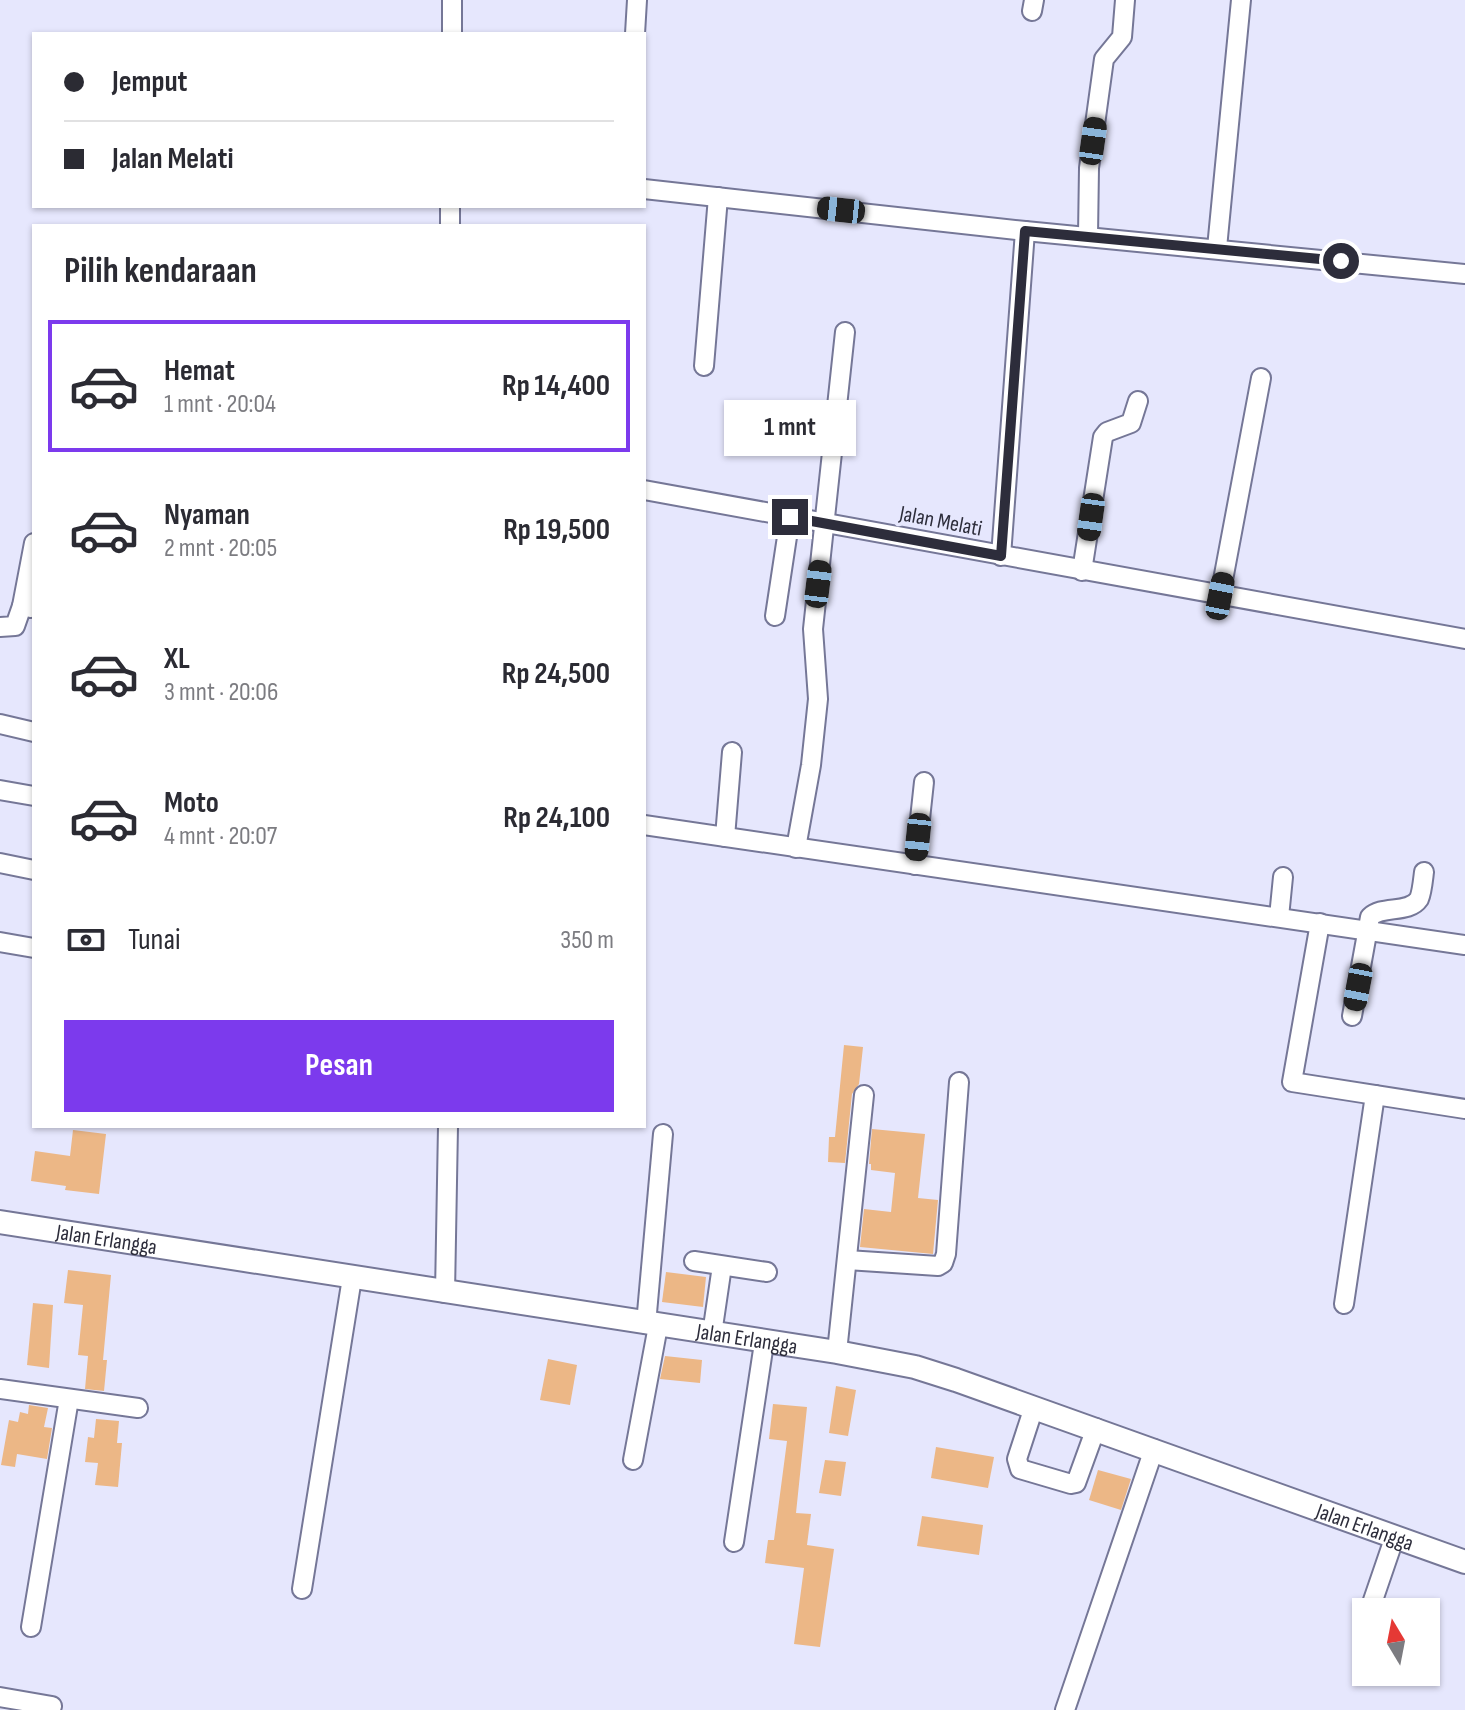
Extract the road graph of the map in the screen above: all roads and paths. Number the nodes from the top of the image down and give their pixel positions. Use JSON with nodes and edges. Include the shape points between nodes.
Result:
{"nodes":[{"id":1,"x":452,"y":0,"type":"edge"},
{"id":2,"x":637,"y":0,"type":"edge"},
{"id":3,"x":1125,"y":0,"type":"edge"},
{"id":4,"x":1241,"y":0,"type":"edge"},
{"id":5,"x":452,"y":32,"type":"edge"},
{"id":6,"x":635,"y":32,"type":"edge"},
{"id":7,"x":646,"y":189,"type":"edge"},
{"id":8,"x":718,"y":197,"type":"junction"},
{"id":9,"x":1025,"y":231,"type":"junction"},
{"id":10,"x":1088,"y":235,"type":"junction"},
{"id":11,"x":1217,"y":248,"type":"junction"},
{"id":12,"x":1465,"y":274,"type":"edge"},
{"id":13,"x":845,"y":332,"type":"dead end"},
{"id":14,"x":704,"y":366,"type":"dead end"},
{"id":15,"x":1261,"y":378,"type":"dead end"},
{"id":16,"x":1138,"y":401,"type":"dead end"},
{"id":17,"x":646,"y":490,"type":"edge"},
{"id":18,"x":790,"y":517,"type":"junction"},
{"id":19,"x":826,"y":523,"type":"junction"},
{"id":20,"x":1001,"y":556,"type":"junction"},
{"id":21,"x":32,"y":564,"type":"edge"},
{"id":22,"x":1082,"y":571,"type":"junction"},
{"id":23,"x":1220,"y":596,"type":"junction"},
{"id":24,"x":28,"y":607,"type":"edge"},
{"id":25,"x":775,"y":616,"type":"dead end"},
{"id":26,"x":0,"y":627,"type":"edge"},
{"id":27,"x":1465,"y":639,"type":"edge"},
{"id":28,"x":0,"y":724,"type":"edge"},
{"id":29,"x":32,"y":732,"type":"edge"},
{"id":30,"x":732,"y":752,"type":"dead end"},
{"id":31,"x":924,"y":782,"type":"dead end"},
{"id":32,"x":0,"y":790,"type":"edge"},
{"id":33,"x":32,"y":796,"type":"edge"},
{"id":34,"x":646,"y":825,"type":"edge"},
{"id":35,"x":725,"y":837,"type":"junction"},
{"id":36,"x":796,"y":848,"type":"junction"},
{"id":37,"x":0,"y":863,"type":"edge"},
{"id":38,"x":915,"y":865,"type":"junction"},
{"id":39,"x":32,"y":870,"type":"edge"},
{"id":40,"x":1424,"y":872,"type":"dead end"},
{"id":41,"x":1283,"y":877,"type":"dead end"},
{"id":42,"x":1279,"y":917,"type":"junction"},
{"id":43,"x":1320,"y":923,"type":"junction"},
{"id":44,"x":1368,"y":930,"type":"junction"},
{"id":45,"x":0,"y":942,"type":"edge"},
{"id":46,"x":1465,"y":945,"type":"edge"},
{"id":47,"x":32,"y":948,"type":"edge"},
{"id":48,"x":1352,"y":1016,"type":"dead end"},
{"id":49,"x":959,"y":1082,"type":"dead end"},
{"id":50,"x":864,"y":1095,"type":"dead end"},
{"id":51,"x":1375,"y":1095,"type":"junction"},
{"id":52,"x":1465,"y":1109,"type":"edge"},
{"id":53,"x":448,"y":1128,"type":"edge"},
{"id":54,"x":663,"y":1134,"type":"dead end"},
{"id":55,"x":0,"y":1222,"type":"edge"},
{"id":56,"x":847,"y":1260,"type":"junction"},
{"id":57,"x":694,"y":1261,"type":"dead end"},
{"id":58,"x":722,"y":1266,"type":"junction"},
{"id":59,"x":767,"y":1272,"type":"dead end"},
{"id":60,"x":352,"y":1278,"type":"junction"},
{"id":61,"x":445,"y":1293,"type":"junction"},
{"id":62,"x":1344,"y":1304,"type":"dead end"},
{"id":63,"x":652,"y":1325,"type":"junction"},
{"id":64,"x":712,"y":1334,"type":"junction"},
{"id":65,"x":764,"y":1343,"type":"junction"},
{"id":66,"x":837,"y":1352,"type":"junction"},
{"id":67,"x":0,"y":1389,"type":"edge"},
{"id":68,"x":69,"y":1399,"type":"junction"},
{"id":69,"x":1034,"y":1407,"type":"junction"},
{"id":70,"x":138,"y":1408,"type":"dead end"},
{"id":71,"x":1096,"y":1428,"type":"junction"},
{"id":72,"x":1154,"y":1449,"type":"junction"},
{"id":73,"x":633,"y":1460,"type":"dead end"},
{"id":74,"x":1395,"y":1536,"type":"junction"},
{"id":75,"x":734,"y":1542,"type":"dead end"},
{"id":76,"x":1465,"y":1562,"type":"edge"},
{"id":77,"x":302,"y":1589,"type":"dead end"},
{"id":78,"x":1374,"y":1598,"type":"edge"},
{"id":79,"x":31,"y":1627,"type":"dead end"},
{"id":80,"x":0,"y":1697,"type":"edge"},
{"id":81,"x":52,"y":1706,"type":"dead end"},
{"id":82,"x":1065,"y":1710,"type":"edge"}],
"edges":[{"from":1,"to":5,"type":"street"},
{"from":2,"to":6,"type":"street"},
{"from":3,"to":10,"type":"street","via":[[1122,37],[1104,59],[1089,168]]},
{"from":4,"to":11,"type":"street"},
{"from":7,"to":8,"type":"street"},
{"from":8,"to":9,"type":"street"},
{"from":8,"to":14,"type":"street"},
{"from":9,"to":10,"type":"street"},
{"from":9,"to":20,"type":"street"},
{"from":10,"to":11,"type":"street"},
{"from":11,"to":12,"type":"street"},
{"from":13,"to":19,"type":"street"},
{"from":15,"to":23,"type":"street"},
{"from":16,"to":22,"type":"street","via":[[1131,423],[1103,437]]},
{"from":17,"to":18,"type":"street","name":"Jalan Melati"},
{"from":18,"to":19,"type":"street","name":"Jalan Melati"},
{"from":18,"to":25,"type":"street"},
{"from":19,"to":20,"type":"street","name":"Jalan Melati"},
{"from":19,"to":36,"type":"street","via":[[813,629],[818,699]]},
{"from":20,"to":22,"type":"street","name":"Jalan Melati"},
{"from":21,"to":24,"type":"street"},
{"from":22,"to":23,"type":"street","name":"Jalan Melati"},
{"from":23,"to":27,"type":"street","name":"Jalan Melati"},
{"from":24,"to":26,"type":"street","via":[[15,626]]},
{"from":28,"to":29,"type":"street"},
{"from":30,"to":35,"type":"street"},
{"from":31,"to":38,"type":"street"},
{"from":32,"to":33,"type":"street"},
{"from":34,"to":35,"type":"street"},
{"from":35,"to":36,"type":"street"},
{"from":36,"to":38,"type":"street"},
{"from":37,"to":39,"type":"street"},
{"from":38,"to":42,"type":"street"},
{"from":40,"to":44,"type":"street","via":[[1415,903],[1372,913]]},
{"from":41,"to":42,"type":"street"},
{"from":42,"to":43,"type":"street"},
{"from":43,"to":44,"type":"street"},
{"from":43,"to":51,"type":"street","via":[[1292,1082]]},
{"from":44,"to":46,"type":"street"},
{"from":44,"to":48,"type":"street"},
{"from":45,"to":47,"type":"street"},
{"from":49,"to":56,"type":"street","via":[[943,1263]]},
{"from":50,"to":56,"type":"street"},
{"from":51,"to":52,"type":"street"},
{"from":51,"to":62,"type":"street"},
{"from":53,"to":61,"type":"street"},
{"from":54,"to":63,"type":"street"},
{"from":55,"to":60,"type":"main road","name":"Jalan Erlangga"},
{"from":56,"to":66,"type":"street"},
{"from":57,"to":58,"type":"street"},
{"from":58,"to":59,"type":"street"},
{"from":58,"to":64,"type":"street"},
{"from":60,"to":61,"type":"main road","name":"Jalan Erlangga"},
{"from":60,"to":77,"type":"street"},
{"from":61,"to":63,"type":"main road","name":"Jalan Erlangga"},
{"from":63,"to":64,"type":"main road","name":"Jalan Erlangga"},
{"from":63,"to":73,"type":"street"},
{"from":64,"to":65,"type":"main road","name":"Jalan Erlangga"},
{"from":65,"to":66,"type":"main road","name":"Jalan Erlangga"},
{"from":65,"to":75,"type":"street"},
{"from":66,"to":69,"type":"main road","name":"Jalan Erlangga","via":[[915,1367]]},
{"from":67,"to":68,"type":"street"},
{"from":68,"to":70,"type":"street"},
{"from":68,"to":79,"type":"street"},
{"from":69,"to":71,"type":"main road","name":"Jalan Erlangga"},
{"from":69,"to":71,"type":"street","via":[[1017,1459],[1020,1469],[1076,1483]]},
{"from":71,"to":72,"type":"main road","name":"Jalan Erlangga"},
{"from":72,"to":74,"type":"main road","name":"Jalan Erlangga"},
{"from":72,"to":82,"type":"street"},
{"from":74,"to":76,"type":"main road","name":"Jalan Erlangga"},
{"from":74,"to":78,"type":"street"},
{"from":80,"to":81,"type":"street"}]}
